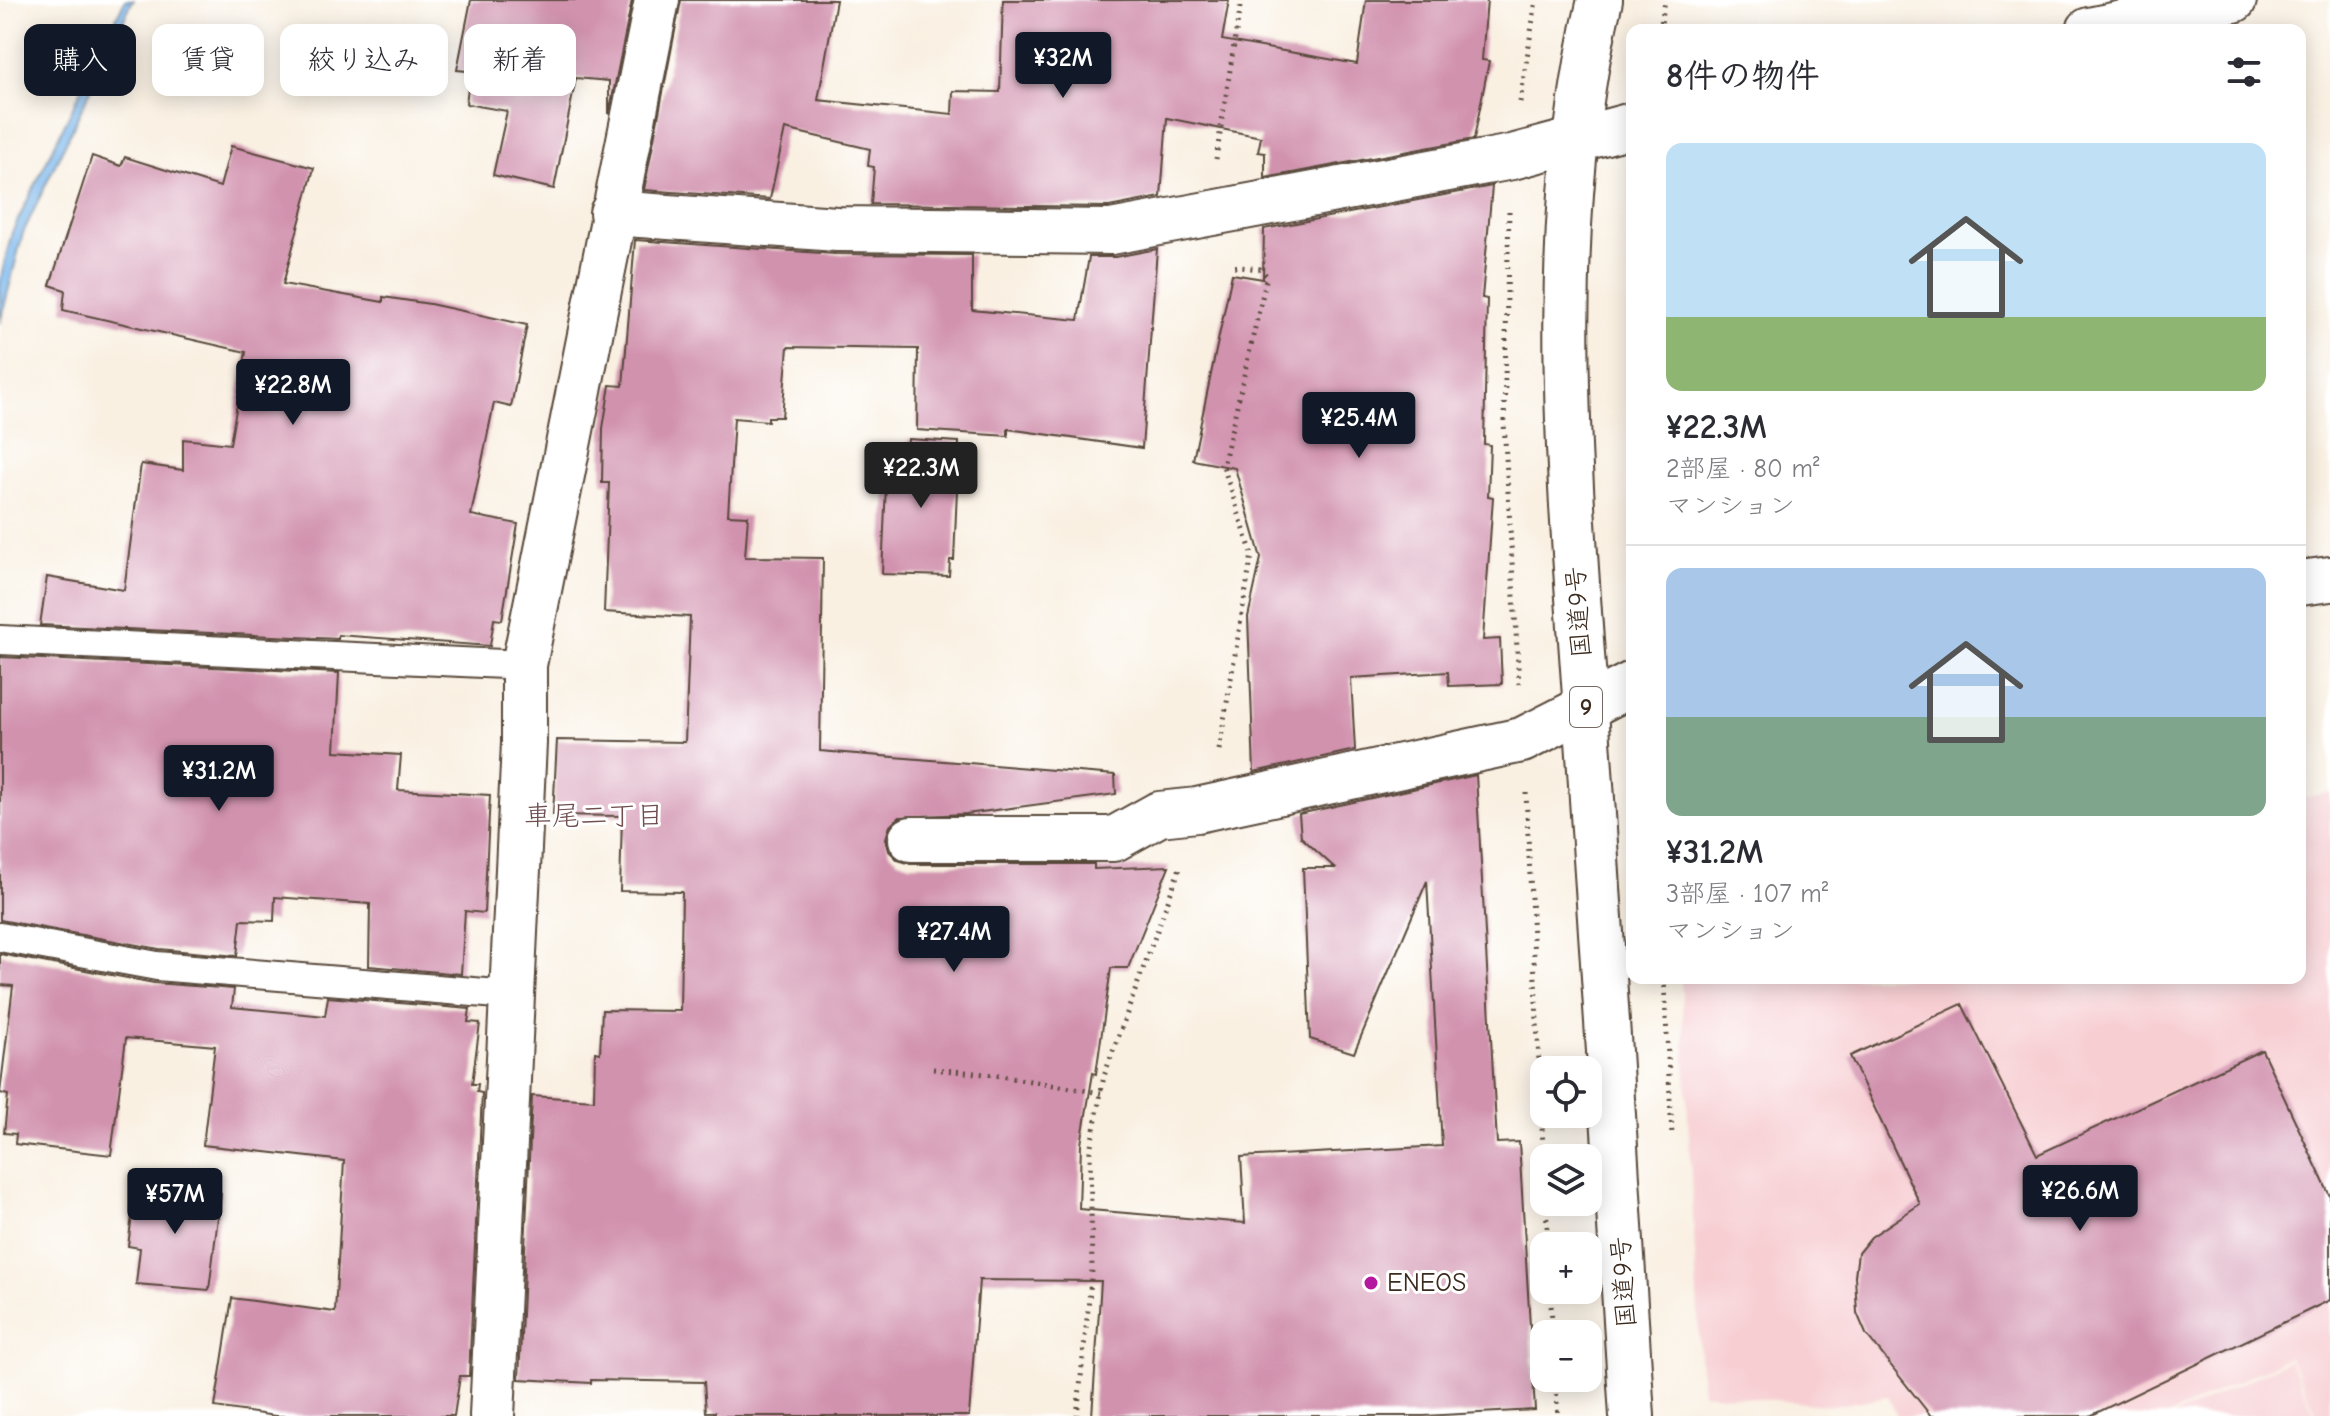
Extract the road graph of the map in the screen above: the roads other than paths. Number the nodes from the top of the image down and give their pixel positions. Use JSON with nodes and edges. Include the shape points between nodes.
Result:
{"nodes":[{"id":1,"x":657,"y":0,"type":"edge"},
{"id":2,"x":1600,"y":0,"type":"edge"},
{"id":3,"x":2234,"y":0,"type":"edge"},
{"id":4,"x":2118,"y":24,"type":"edge"},
{"id":5,"x":1626,"y":127,"type":"edge"},
{"id":6,"x":1577,"y":139,"type":"junction"},
{"id":7,"x":612,"y":213,"type":"junction"},
{"id":8,"x":2330,"y":579,"type":"edge"},
{"id":9,"x":2306,"y":582,"type":"edge"},
{"id":10,"x":0,"y":640,"type":"edge"},
{"id":11,"x":524,"y":665,"type":"junction"},
{"id":12,"x":1626,"y":687,"type":"edge"},
{"id":13,"x":1586,"y":705,"type":"junction"},
{"id":14,"x":911,"y":839,"type":"dead end"},
{"id":15,"x":0,"y":937,"type":"edge"},
{"id":16,"x":510,"y":995,"type":"junction"},
{"id":17,"x":492,"y":1416,"type":"edge"},
{"id":18,"x":1632,"y":1416,"type":"edge"}],
"edges":[{"from":1,"to":7,"type":"main road"},
{"from":2,"to":6,"type":"main road","name":"国道9号","number":"9"},
{"from":3,"to":4,"type":"main road"},
{"from":5,"to":6,"type":"main road"},
{"from":6,"to":7,"type":"main road","via":[[1512,157],[1096,232],[837,229]]},
{"from":6,"to":13,"type":"main road","name":"国道9号","number":"9","via":[[1566,292]]},
{"from":7,"to":11,"type":"main road"},
{"from":8,"to":9,"type":"main road"},
{"from":10,"to":11,"type":"lane"},
{"from":11,"to":16,"type":"main road"},
{"from":12,"to":13,"type":"main road"},
{"from":13,"to":14,"type":"main road","via":[[1522,740],[1159,814],[1114,839]]},
{"from":13,"to":18,"type":"main road","name":"国道9号","number":"9"},
{"from":15,"to":16,"type":"lane","via":[[157,966]]},
{"from":16,"to":17,"type":"main road"}]}
